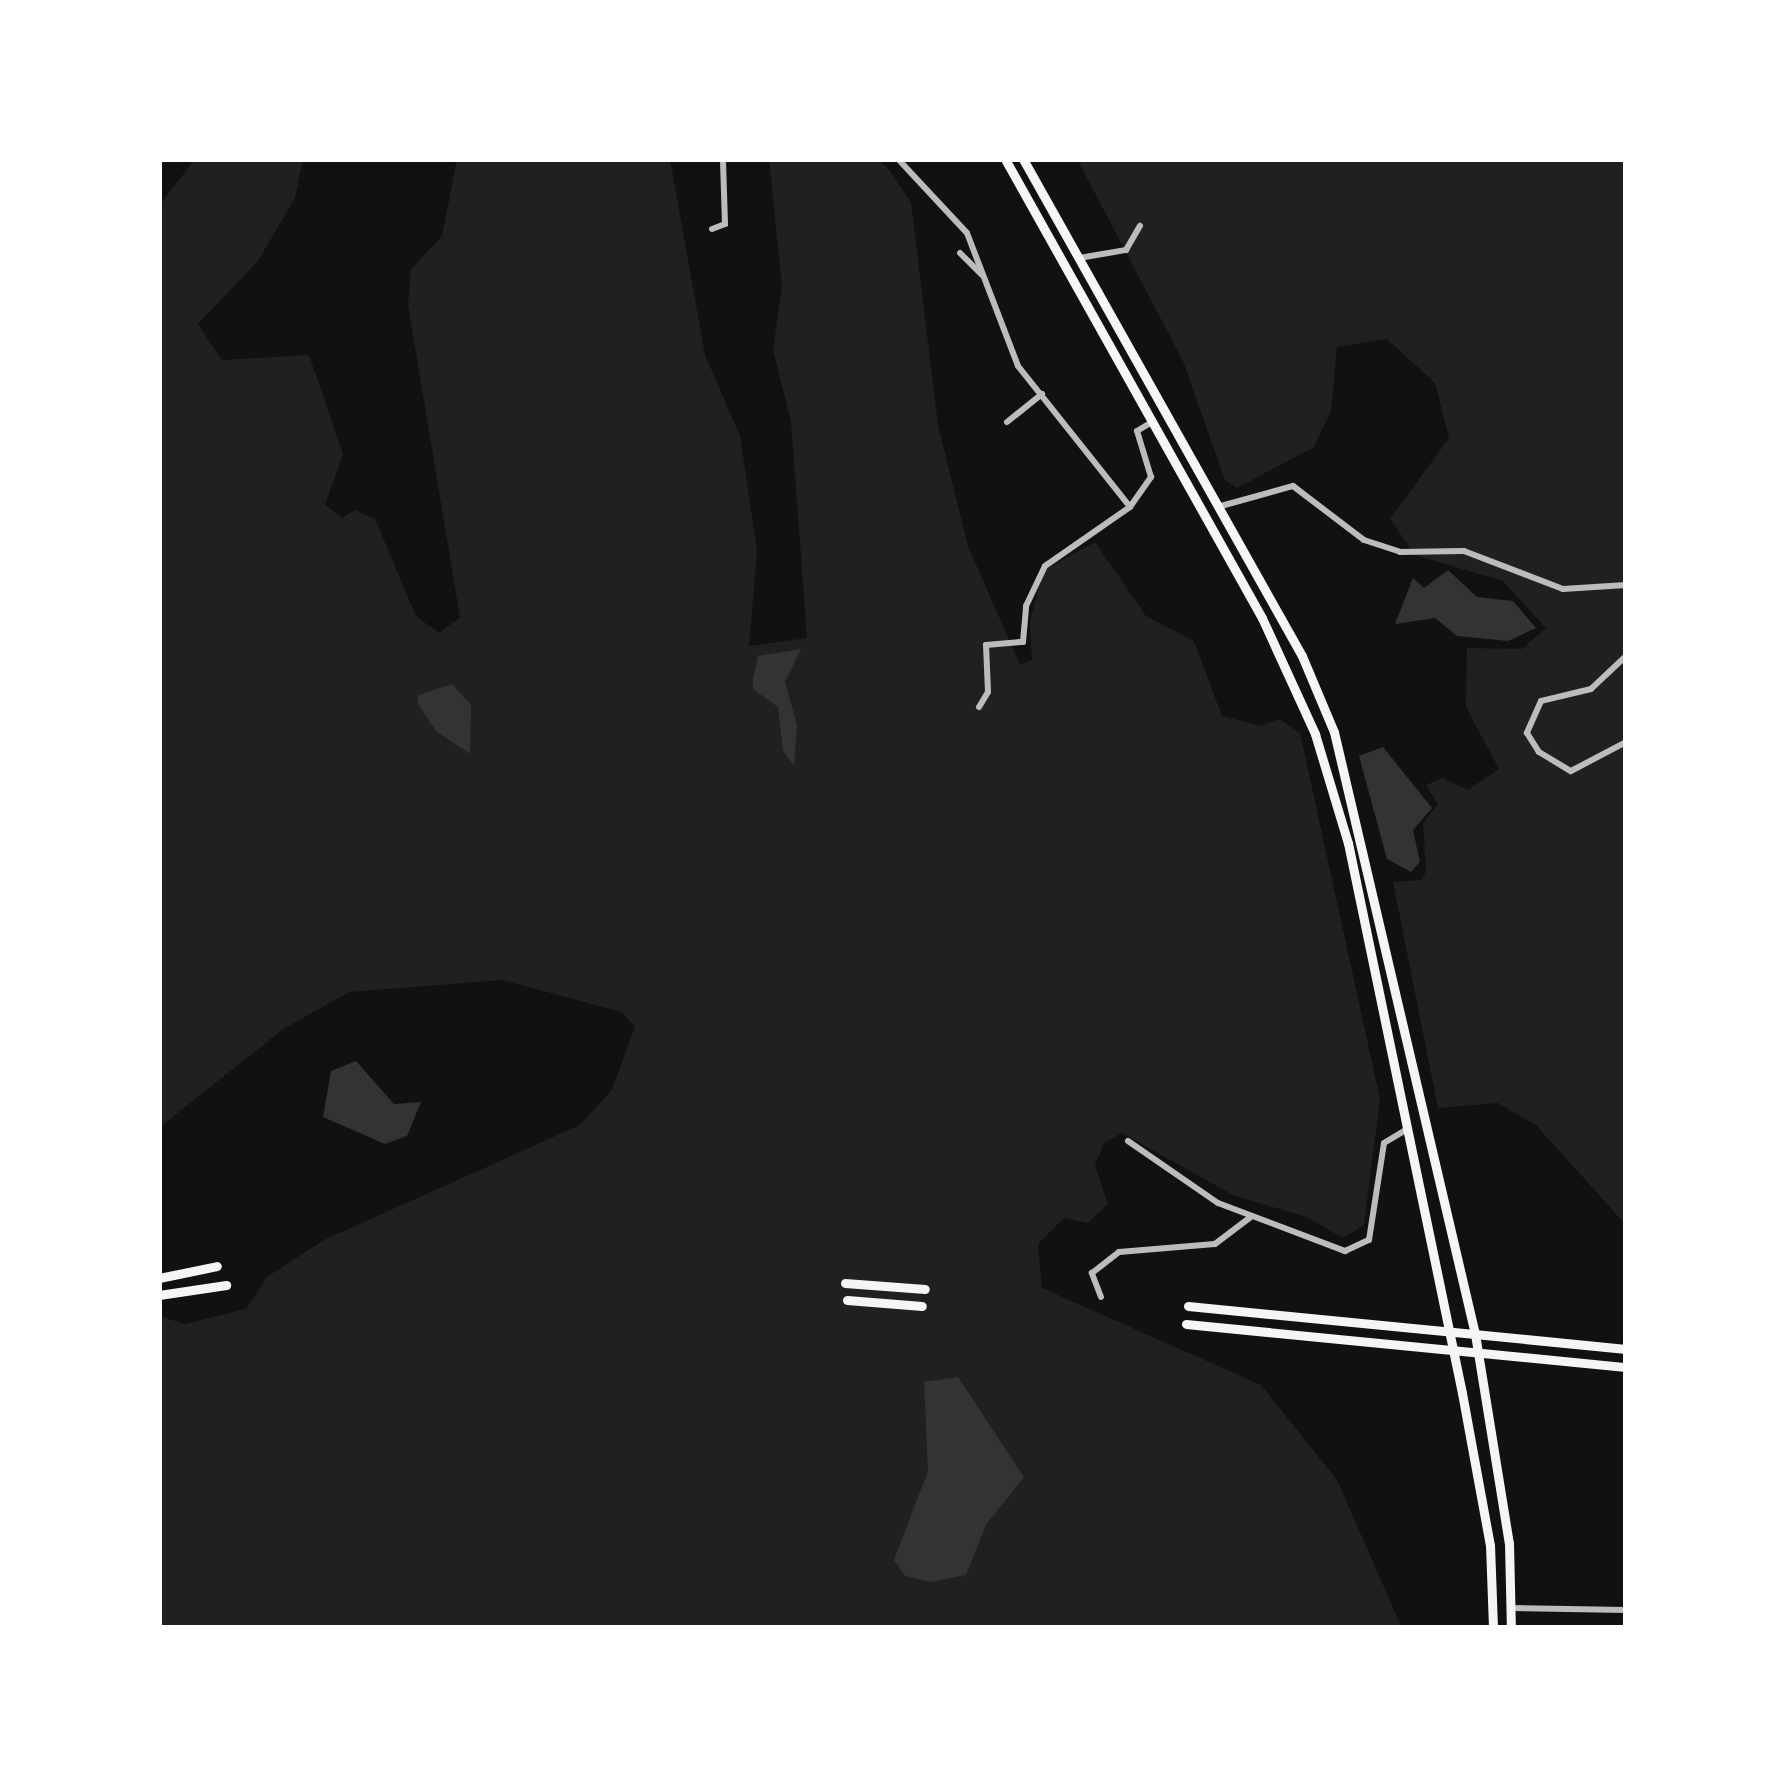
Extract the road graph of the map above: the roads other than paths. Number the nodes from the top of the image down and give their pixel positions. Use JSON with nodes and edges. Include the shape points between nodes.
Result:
{"nodes":[{"id":1,"x":723,"y":159,"type":"edge"},
{"id":2,"x":898,"y":159,"type":"edge"},
{"id":3,"x":1005,"y":159,"type":"edge"},
{"id":4,"x":1023,"y":159,"type":"edge"},
{"id":5,"x":1140,"y":226,"type":"dead end"},
{"id":6,"x":712,"y":229,"type":"dead end"},
{"id":7,"x":960,"y":253,"type":"dead end"},
{"id":8,"x":1078,"y":258,"type":"junction"},
{"id":9,"x":983,"y":276,"type":"junction"},
{"id":10,"x":1042,"y":394,"type":"junction"},
{"id":11,"x":1007,"y":422,"type":"dead end"},
{"id":12,"x":1152,"y":422,"type":"junction"},
{"id":13,"x":1221,"y":506,"type":"junction"},
{"id":14,"x":1130,"y":507,"type":"junction"},
{"id":15,"x":1626,"y":585,"type":"edge"},
{"id":16,"x":1626,"y":656,"type":"edge"},
{"id":17,"x":979,"y":707,"type":"dead end"},
{"id":18,"x":1626,"y":742,"type":"edge"},
{"id":19,"x":1407,"y":1129,"type":"junction"},
{"id":20,"x":1128,"y":1141,"type":"dead end"},
{"id":21,"x":1252,"y":1216,"type":"junction"},
{"id":22,"x":217,"y":1266,"type":"dead end"},
{"id":23,"x":159,"y":1278,"type":"edge"},
{"id":24,"x":845,"y":1283,"type":"dead end"},
{"id":25,"x":226,"y":1285,"type":"dead end"},
{"id":26,"x":925,"y":1289,"type":"dead end"},
{"id":27,"x":159,"y":1295,"type":"edge"},
{"id":28,"x":1101,"y":1297,"type":"dead end"},
{"id":29,"x":847,"y":1300,"type":"dead end"},
{"id":30,"x":922,"y":1306,"type":"dead end"},
{"id":31,"x":1188,"y":1306,"type":"dead end"},
{"id":32,"x":1186,"y":1324,"type":"dead end"},
{"id":33,"x":1448,"y":1331,"type":"junction"},
{"id":34,"x":1475,"y":1334,"type":"junction"},
{"id":35,"x":1452,"y":1349,"type":"junction"},
{"id":36,"x":1626,"y":1349,"type":"edge"},
{"id":37,"x":1477,"y":1353,"type":"junction"},
{"id":38,"x":1626,"y":1367,"type":"edge"},
{"id":39,"x":1511,"y":1609,"type":"junction"},
{"id":40,"x":1626,"y":1610,"type":"edge"},
{"id":41,"x":1493,"y":1628,"type":"edge"},
{"id":42,"x":1511,"y":1628,"type":"edge"}],
"edges":[{"from":1,"to":6,"type":"street","via":[[725,224]]},
{"from":2,"to":9,"type":"street","via":[[967,233]]},
{"from":3,"to":12,"type":"main road"},
{"from":4,"to":8,"type":"main road"},
{"from":5,"to":8,"type":"street","via":[[1126,250]]},
{"from":7,"to":9,"type":"street"},
{"from":8,"to":13,"type":"main road"},
{"from":9,"to":10,"type":"street","via":[[1005,344]]},
{"from":10,"to":11,"type":"street"},
{"from":10,"to":14,"type":"street"},
{"from":12,"to":14,"type":"street","via":[[1137,431],[1151,477]]},
{"from":12,"to":19,"type":"main road","via":[[1285,662],[1315,734],[1348,843]]},
{"from":13,"to":15,"type":"street","via":[[1293,486],[1364,540],[1400,552],[1464,551],[1563,589]]},
{"from":13,"to":34,"type":"main road","via":[[1334,732]]},
{"from":14,"to":17,"type":"street","via":[[1045,566],[1026,606],[1023,641],[986,645],[988,692]]},
{"from":16,"to":18,"type":"street","via":[[1591,688],[1541,701],[1527,733],[1539,752],[1571,771]]},
{"from":19,"to":21,"type":"street","via":[[1384,1143],[1371,1231],[1357,1250],[1335,1250]]},
{"from":19,"to":33,"type":"main road"},
{"from":20,"to":21,"type":"street","via":[[1218,1203]]},
{"from":21,"to":28,"type":"street","via":[[1214,1244],[1119,1252],[1092,1273]]},
{"from":22,"to":23,"type":"main road"},
{"from":24,"to":26,"type":"main road"},
{"from":25,"to":27,"type":"main road"},
{"from":29,"to":30,"type":"main road"},
{"from":31,"to":33,"type":"main road"},
{"from":32,"to":35,"type":"main road"},
{"from":33,"to":34,"type":"main road"},
{"from":33,"to":35,"type":"main road"},
{"from":34,"to":36,"type":"main road"},
{"from":34,"to":37,"type":"main road"},
{"from":35,"to":37,"type":"main road"},
{"from":35,"to":41,"type":"main road","via":[[1486,1519]]},
{"from":37,"to":38,"type":"main road"},
{"from":37,"to":39,"type":"main road","via":[[1509,1543]]},
{"from":39,"to":40,"type":"street"},
{"from":39,"to":42,"type":"main road"}]}
